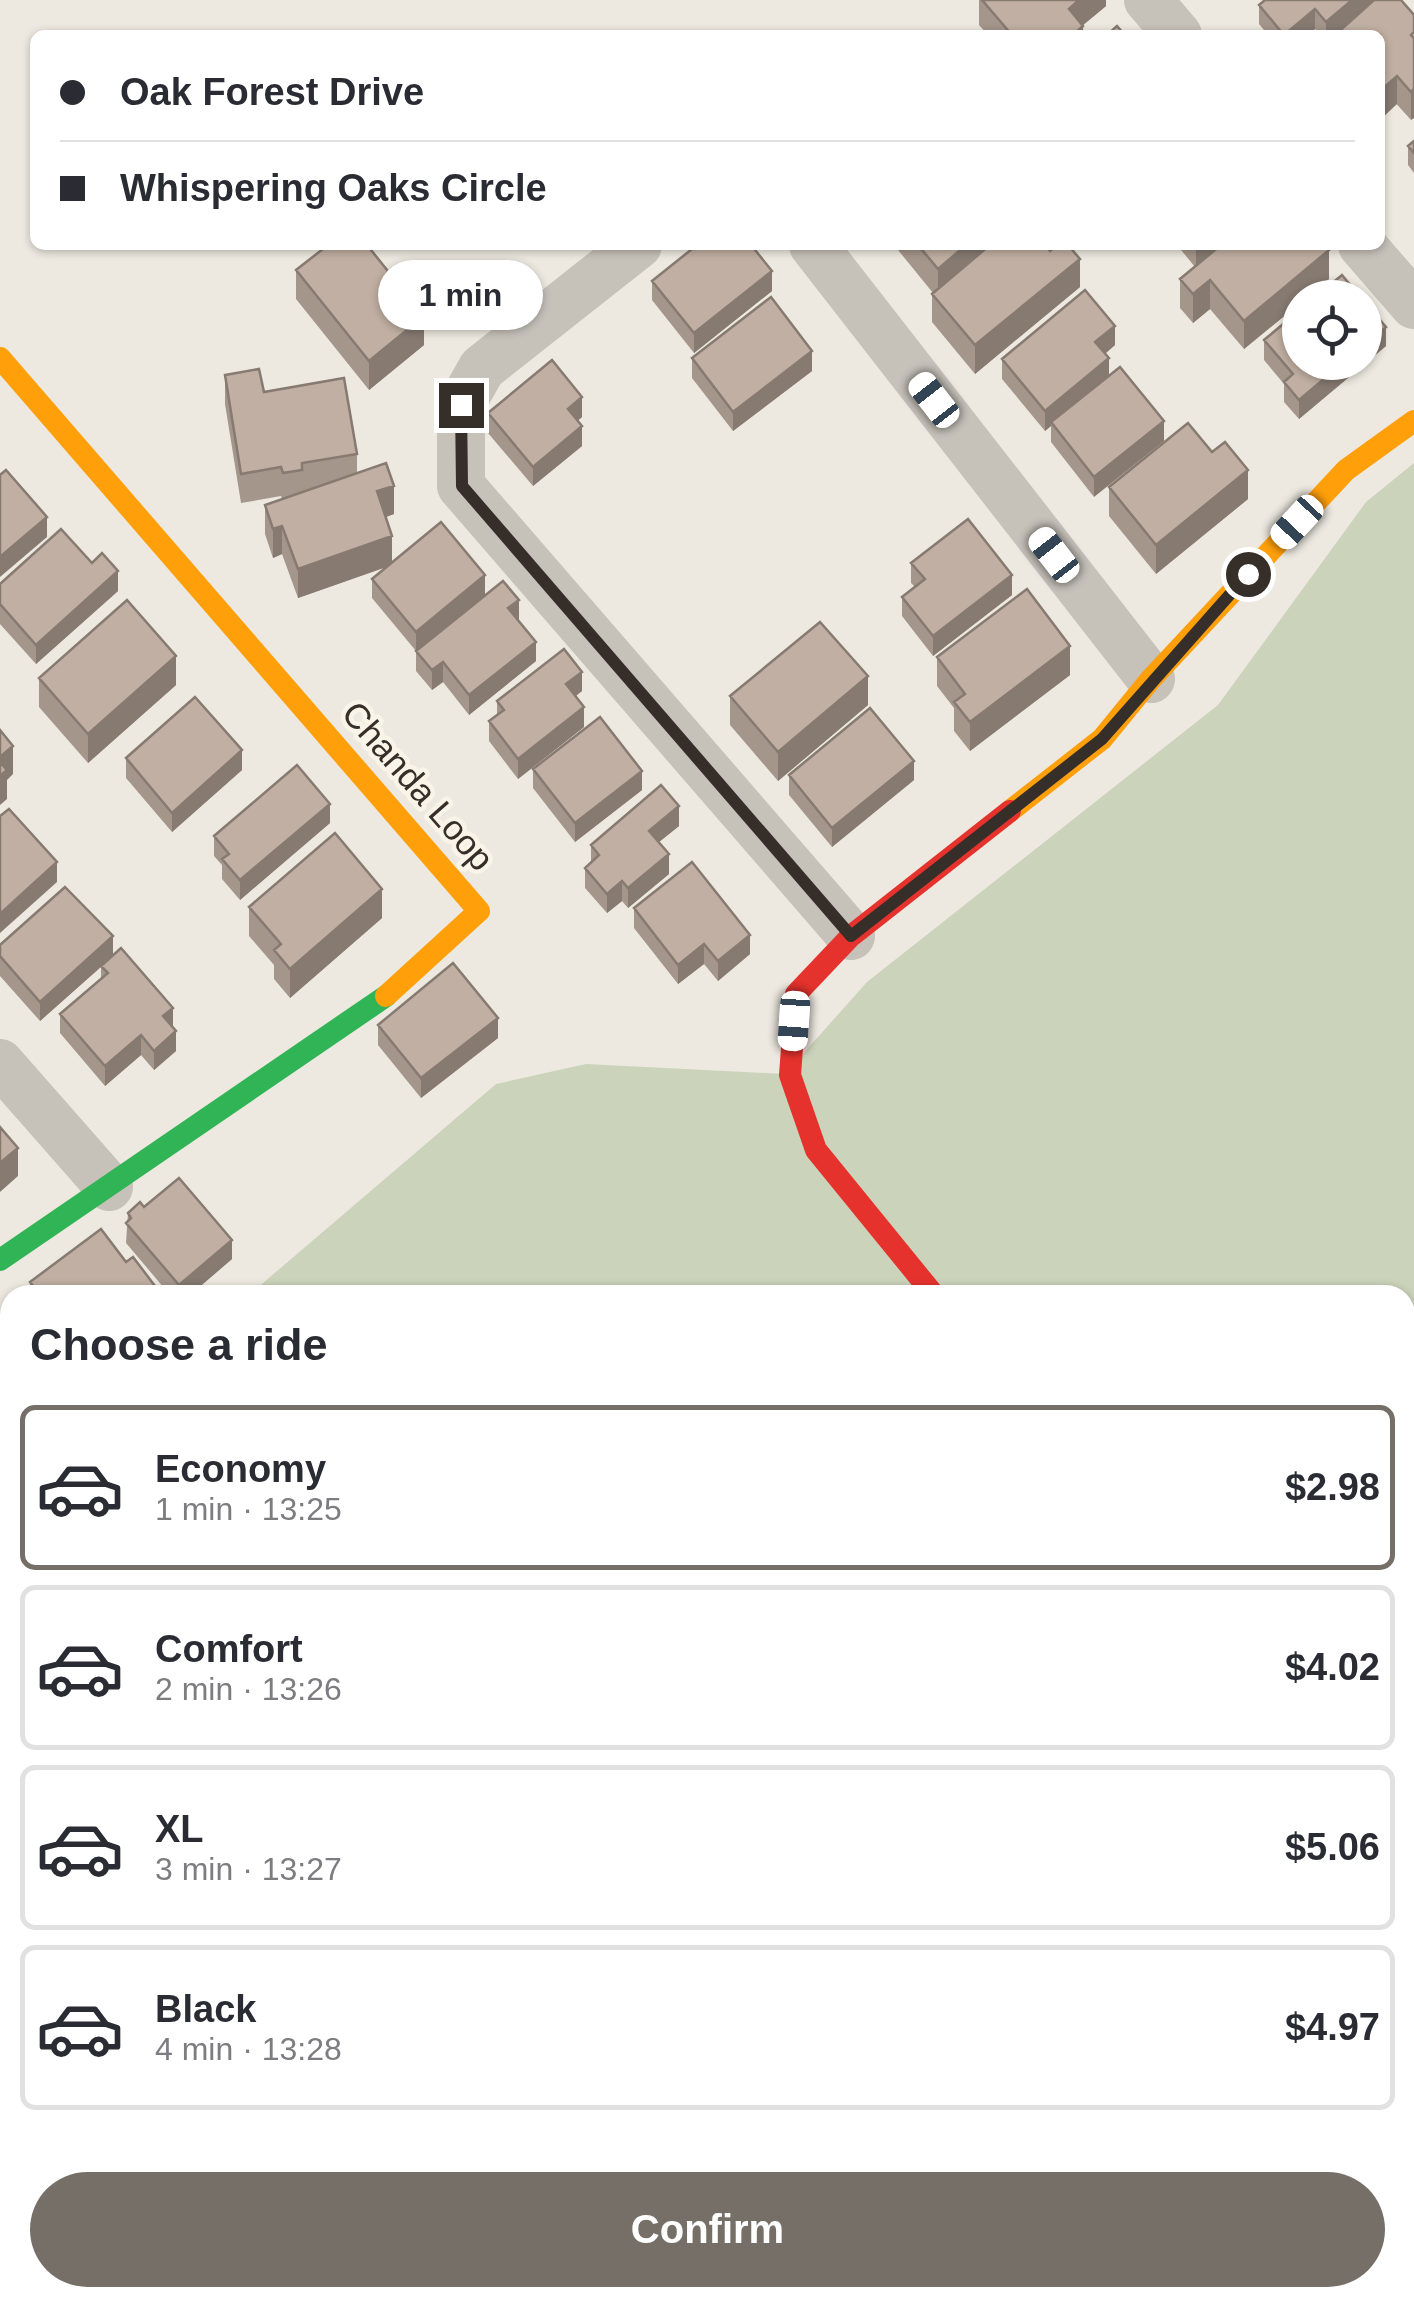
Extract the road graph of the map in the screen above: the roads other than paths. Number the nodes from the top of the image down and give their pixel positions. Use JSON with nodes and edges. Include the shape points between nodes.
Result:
{"nodes":[{"id":1,"x":1148,"y":0,"type":"edge"},
{"id":2,"x":1174,"y":30,"type":"edge"},
{"id":3,"x":632,"y":250,"type":"edge"},
{"id":4,"x":817,"y":250,"type":"edge"},
{"id":5,"x":1366,"y":250,"type":"edge"},
{"id":6,"x":1414,"y":305,"type":"edge"},
{"id":7,"x":0,"y":358,"type":"edge"},
{"id":8,"x":1414,"y":421,"type":"edge"},
{"id":9,"x":1151,"y":679,"type":"junction"},
{"id":10,"x":851,"y":936,"type":"junction"},
{"id":11,"x":0,"y":1063,"type":"edge"},
{"id":12,"x":109,"y":1187,"type":"junction"},
{"id":13,"x":0,"y":1260,"type":"edge"},
{"id":14,"x":926,"y":1285,"type":"edge"}],
"edges":[{"from":1,"to":2,"type":"street"},
{"from":3,"to":10,"type":"street","via":[[482,368],[461,405],[462,486]]},
{"from":4,"to":9,"type":"street"},
{"from":5,"to":6,"type":"street"},
{"from":7,"to":12,"type":"street","name":"Chanda Loop","via":[[479,911],[395,990]]},
{"from":8,"to":9,"type":"street","via":[[1346,470]]},
{"from":9,"to":10,"type":"street","via":[[1102,739]]},
{"from":10,"to":14,"type":"street","via":[[796,994],[790,1074],[816,1150]]},
{"from":11,"to":12,"type":"street"},
{"from":12,"to":13,"type":"street"}]}
